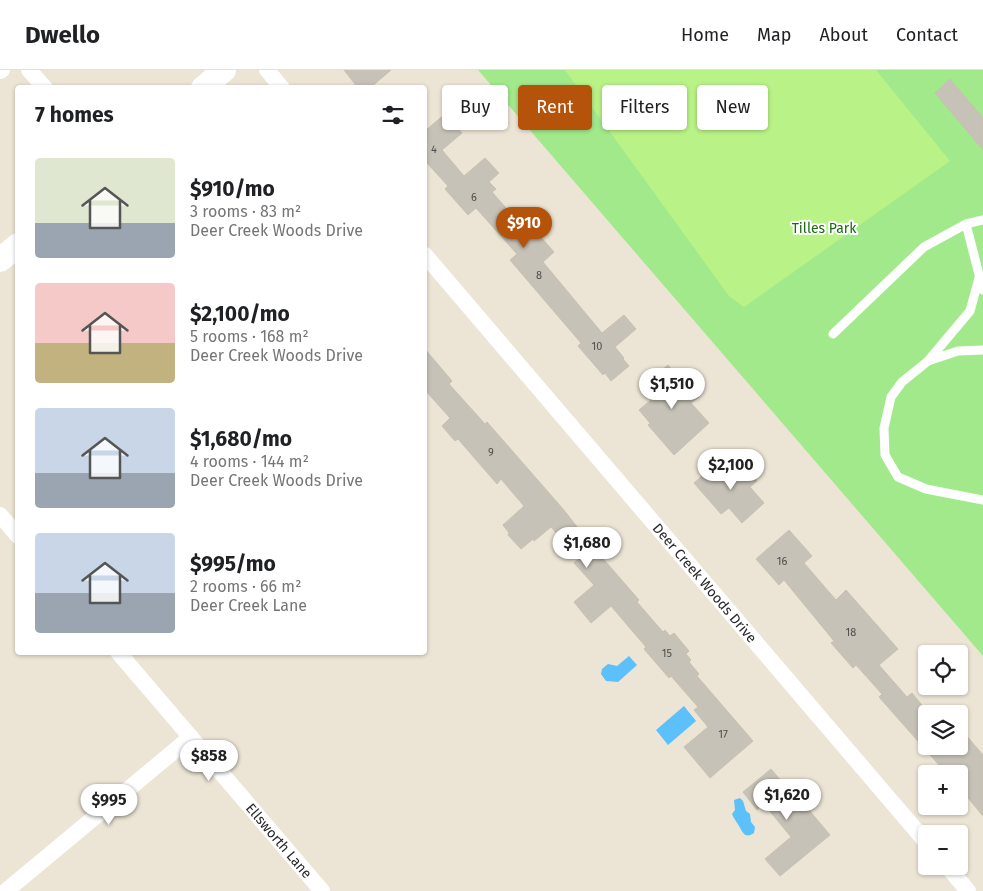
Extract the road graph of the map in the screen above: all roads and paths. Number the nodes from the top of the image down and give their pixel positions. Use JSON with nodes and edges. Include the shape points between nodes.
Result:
{"nodes":[{"id":1,"x":29,"y":70,"type":"edge"},
{"id":2,"x":224,"y":70,"type":"edge"},
{"id":3,"x":267,"y":70,"type":"edge"},
{"id":4,"x":42,"y":85,"type":"edge"},
{"id":5,"x":206,"y":85,"type":"edge"},
{"id":6,"x":280,"y":85,"type":"edge"},
{"id":7,"x":983,"y":220,"type":"edge"},
{"id":8,"x":966,"y":224,"type":"junction"},
{"id":9,"x":15,"y":248,"type":"edge"},
{"id":10,"x":427,"y":257,"type":"edge"},
{"id":11,"x":0,"y":260,"type":"edge"},
{"id":12,"x":979,"y":278,"type":"junction"},
{"id":13,"x":983,"y":290,"type":"edge"},
{"id":14,"x":833,"y":334,"type":"dead end"},
{"id":15,"x":983,"y":350,"type":"edge"},
{"id":16,"x":928,"y":361,"type":"junction"},
{"id":17,"x":983,"y":500,"type":"edge"},
{"id":18,"x":0,"y":515,"type":"edge"},
{"id":19,"x":15,"y":532,"type":"edge"},
{"id":20,"x":121,"y":655,"type":"edge"},
{"id":21,"x":191,"y":737,"type":"junction"},
{"id":22,"x":918,"y":833,"type":"edge"},
{"id":23,"x":955,"y":875,"type":"edge"},
{"id":24,"x":6,"y":891,"type":"edge"},
{"id":25,"x":322,"y":891,"type":"edge"},
{"id":26,"x":968,"y":891,"type":"edge"}],
"edges":[{"from":1,"to":4,"type":"street"},
{"from":2,"to":5,"type":"main road"},
{"from":3,"to":6,"type":"street"},
{"from":7,"to":8,"type":"lane"},
{"from":8,"to":12,"type":"lane"},
{"from":8,"to":14,"type":"lane","via":[[924,247]]},
{"from":9,"to":11,"type":"main road"},
{"from":10,"to":22,"type":"street","name":"Deer Creek Woods Drive"},
{"from":12,"to":13,"type":"lane"},
{"from":12,"to":16,"type":"lane","via":[[970,311]]},
{"from":15,"to":16,"type":"lane","via":[[958,351]]},
{"from":16,"to":17,"type":"lane","via":[[902,382],[891,397],[884,428],[885,455],[898,477],[926,489]]},
{"from":18,"to":19,"type":"street"},
{"from":20,"to":21,"type":"street","name":"Ellsworth Lane"},
{"from":21,"to":24,"type":"street"},
{"from":21,"to":25,"type":"street","name":"Ellsworth Lane"},
{"from":23,"to":26,"type":"street"}]}
